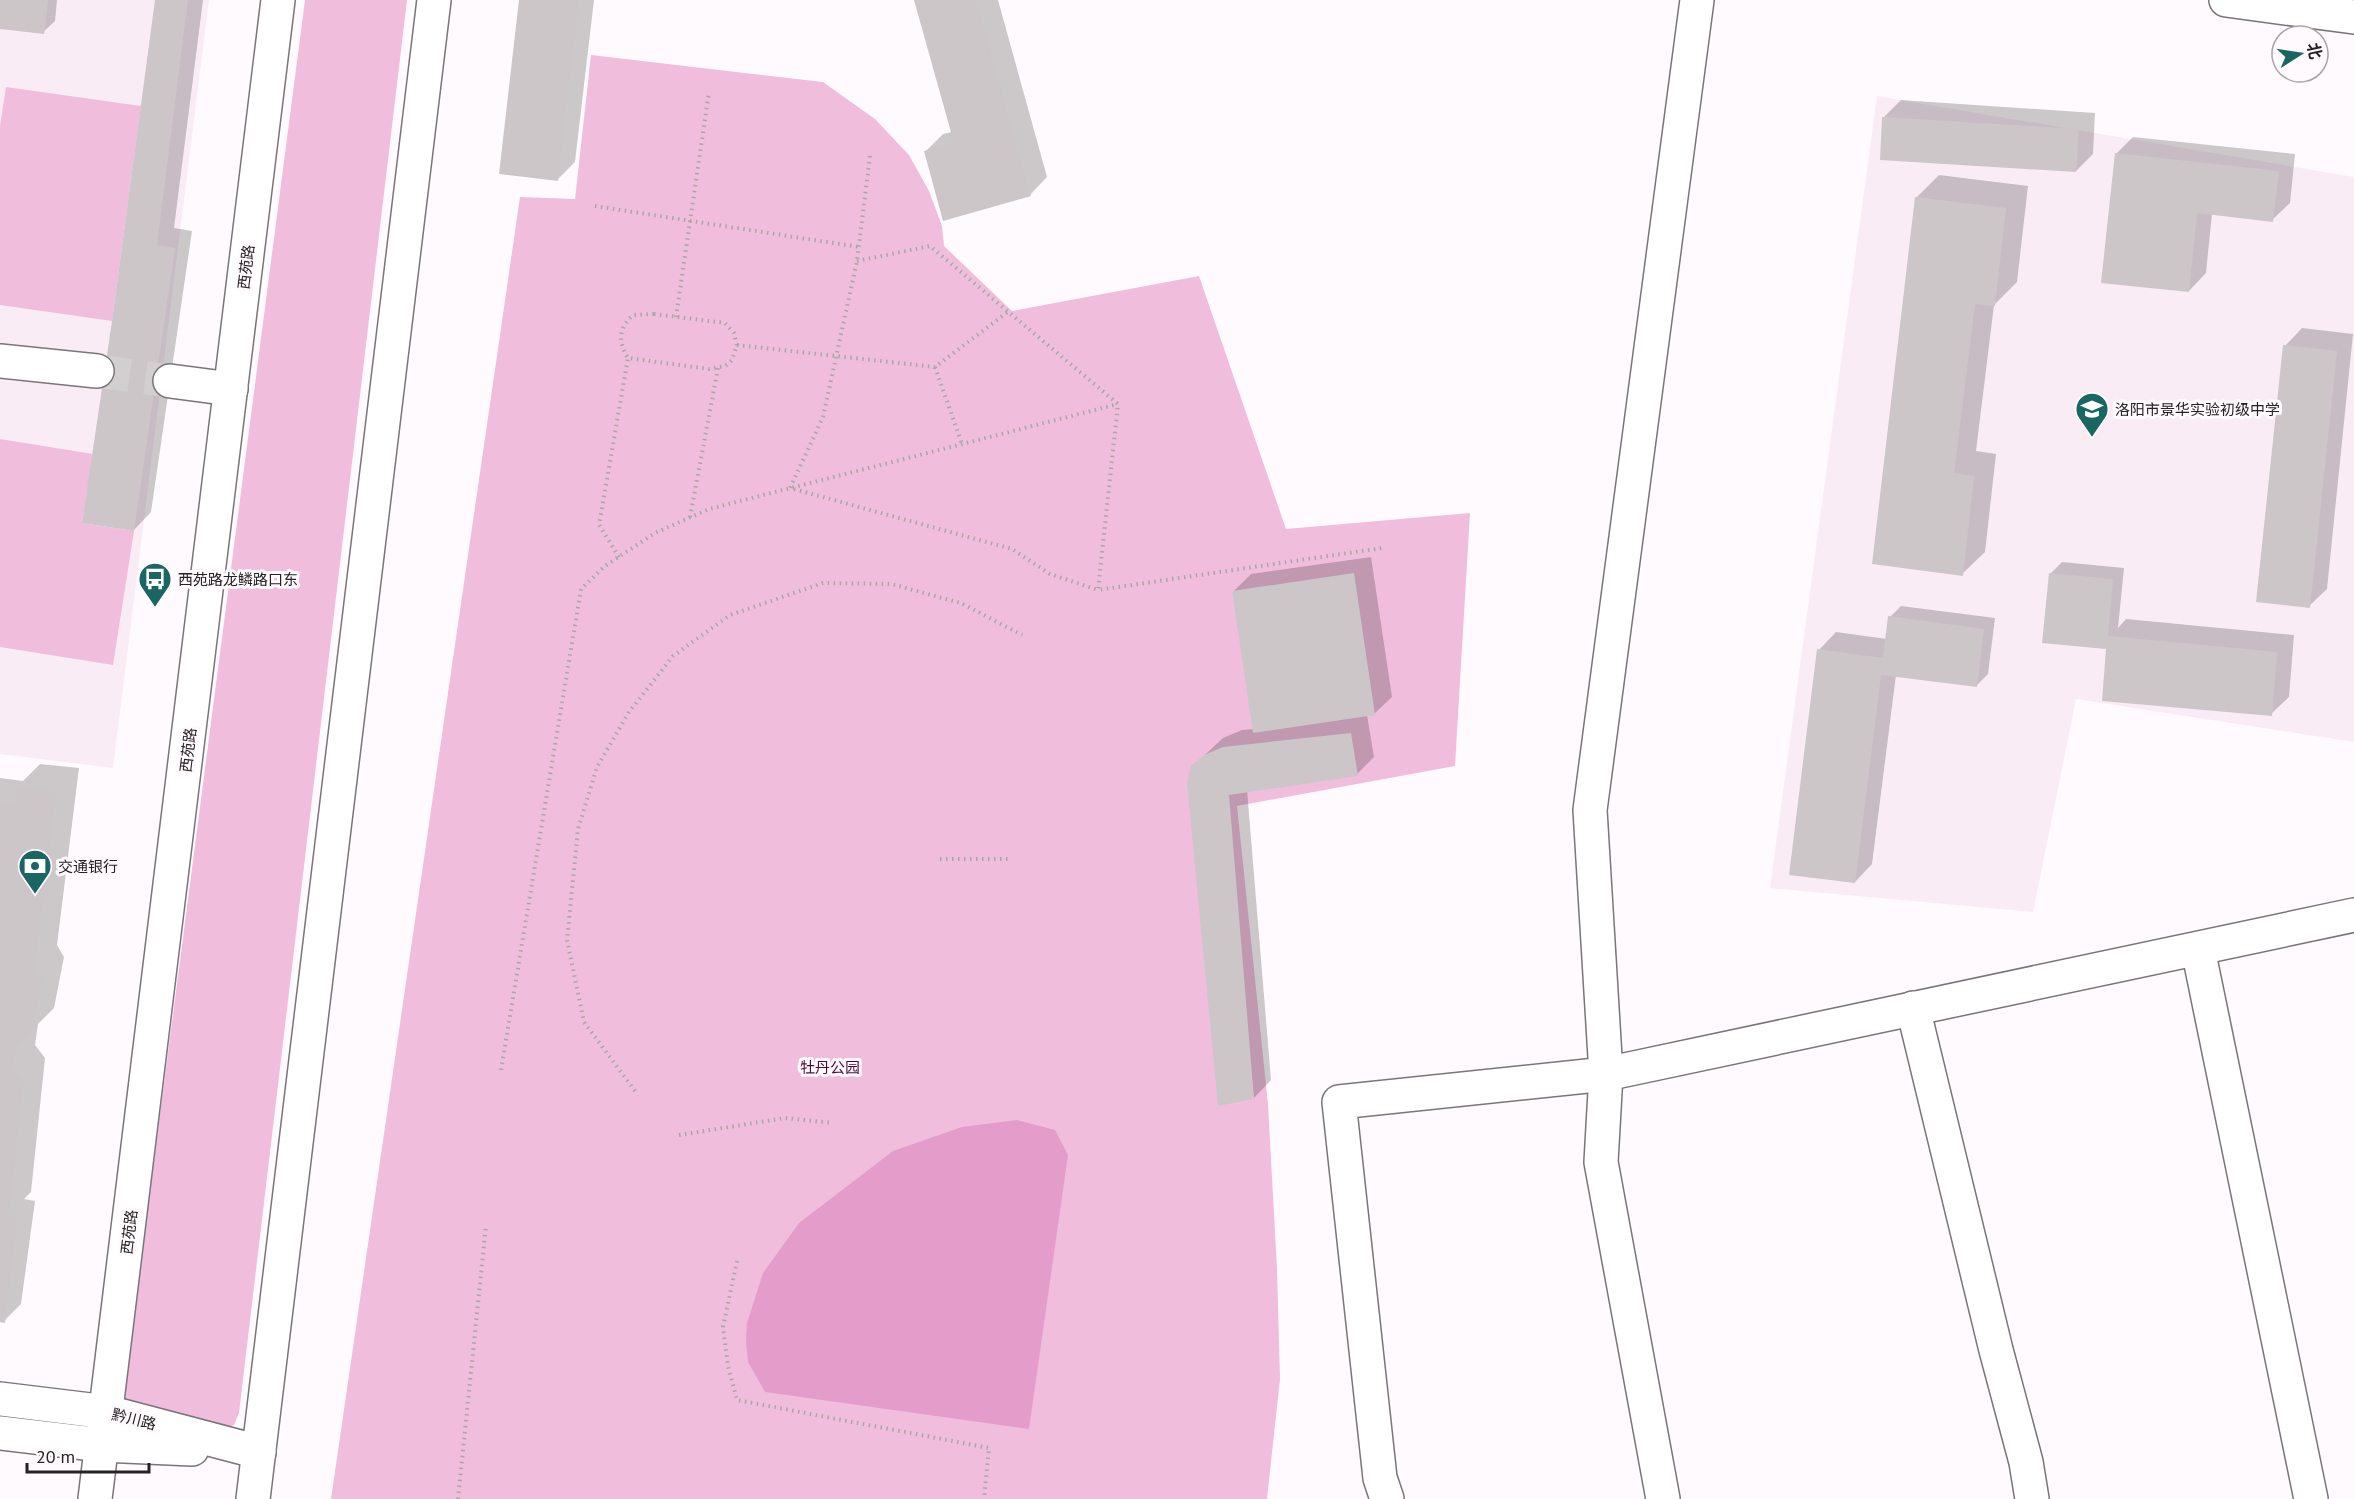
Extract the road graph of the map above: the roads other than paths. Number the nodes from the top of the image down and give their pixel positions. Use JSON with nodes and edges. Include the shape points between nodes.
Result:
{"nodes":[{"id":1,"x":279,"y":0,"type":"edge"},
{"id":2,"x":434,"y":0,"type":"edge"},
{"id":3,"x":1697,"y":0,"type":"edge"},
{"id":4,"x":2226,"y":0,"type":"edge"},
{"id":5,"x":2354,"y":17,"type":"edge"},
{"id":6,"x":0,"y":361,"type":"edge"},
{"id":7,"x":98,"y":371,"type":"tunnel mouth"},
{"id":8,"x":170,"y":381,"type":"tunnel mouth"},
{"id":9,"x":231,"y":389,"type":"junction"},
{"id":10,"x":2354,"y":915,"type":"edge"},
{"id":11,"x":2198,"y":949,"type":"junction"},
{"id":12,"x":1913,"y":1008,"type":"junction"},
{"id":13,"x":1606,"y":1074,"type":"junction"},
{"id":14,"x":0,"y":1399,"type":"edge"},
{"id":15,"x":107,"y":1412,"type":"junction"},
{"id":16,"x":0,"y":1433,"type":"edge"},
{"id":17,"x":102,"y":1445,"type":"junction"},
{"id":18,"x":259,"y":1452,"type":"junction"},
{"id":19,"x":95,"y":1499,"type":"edge"},
{"id":20,"x":253,"y":1499,"type":"edge"},
{"id":21,"x":1387,"y":1499,"type":"edge"},
{"id":22,"x":1663,"y":1499,"type":"edge"},
{"id":23,"x":2032,"y":1499,"type":"edge"},
{"id":24,"x":2311,"y":1499,"type":"edge"}],
"edges":[{"from":1,"to":9,"type":"main road","name":"西苑路"},
{"from":2,"to":18,"type":"main road"},
{"from":3,"to":13,"type":"main road","via":[[1590,810]]},
{"from":4,"to":5,"type":"main road"},
{"from":6,"to":7,"type":"main road"},
{"from":8,"to":9,"type":"main road"},
{"from":9,"to":15,"type":"main road","name":"西苑路"},
{"from":10,"to":11,"type":"main road"},
{"from":11,"to":12,"type":"main road"},
{"from":11,"to":24,"type":"main road"},
{"from":12,"to":13,"type":"main road"},
{"from":12,"to":23,"type":"main road"},
{"from":13,"to":21,"type":"main road","via":[[1339,1102],[1380,1478]]},
{"from":13,"to":22,"type":"main road","via":[[1601,1162]]},
{"from":14,"to":15,"type":"main road","name":"黔川路"},
{"from":15,"to":17,"type":"main road","name":"西苑路"},
{"from":15,"to":18,"type":"main road","name":"黔川路"},
{"from":16,"to":17,"type":"main road","name":"黔川路"},
{"from":17,"to":18,"type":"main road","name":"黔川路"},
{"from":17,"to":19,"type":"main road","name":"西苑路"},
{"from":18,"to":20,"type":"main road"}]}
